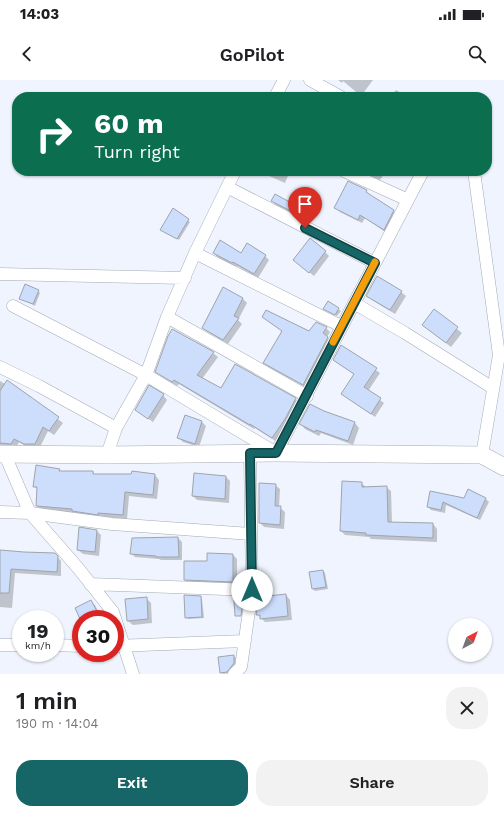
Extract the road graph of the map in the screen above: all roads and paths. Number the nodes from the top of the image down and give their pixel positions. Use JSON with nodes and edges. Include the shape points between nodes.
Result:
{"nodes":[{"id":1,"x":284,"y":80,"type":"edge"},
{"id":2,"x":310,"y":80,"type":"edge"},
{"id":3,"x":278,"y":92,"type":"edge"},
{"id":4,"x":332,"y":92,"type":"edge"},
{"id":5,"x":232,"y":176,"type":"edge"},
{"id":6,"x":355,"y":176,"type":"edge"},
{"id":7,"x":420,"y":176,"type":"edge"},
{"id":8,"x":475,"y":176,"type":"edge"},
{"id":9,"x":227,"y":187,"type":"junction"},
{"id":10,"x":408,"y":200,"type":"junction"},
{"id":11,"x":196,"y":253,"type":"junction"},
{"id":12,"x":375,"y":263,"type":"junction"},
{"id":13,"x":0,"y":274,"type":"edge"},
{"id":14,"x":184,"y":278,"type":"junction"},
{"id":15,"x":354,"y":303,"type":"junction"},
{"id":16,"x":13,"y":306,"type":"dead end"},
{"id":17,"x":167,"y":317,"type":"junction"},
{"id":18,"x":341,"y":326,"type":"junction"},
{"id":19,"x":0,"y":367,"type":"edge"},
{"id":20,"x":146,"y":375,"type":"junction"},
{"id":21,"x":493,"y":388,"type":"junction"},
{"id":22,"x":307,"y":396,"type":"junction"},
{"id":23,"x":116,"y":428,"type":"junction"},
{"id":24,"x":250,"y":453,"type":"junction"},
{"id":25,"x":276,"y":453,"type":"junction"},
{"id":26,"x":2,"y":455,"type":"edge"},
{"id":27,"x":107,"y":455,"type":"junction"},
{"id":28,"x":482,"y":455,"type":"junction"},
{"id":29,"x":504,"y":467,"type":"edge"},
{"id":30,"x":0,"y":512,"type":"edge"},
{"id":31,"x":30,"y":513,"type":"junction"},
{"id":32,"x":251,"y":534,"type":"junction"},
{"id":33,"x":90,"y":584,"type":"junction"},
{"id":34,"x":252,"y":590,"type":"junction"},
{"id":35,"x":111,"y":610,"type":"edge"},
{"id":36,"x":245,"y":641,"type":"junction"},
{"id":37,"x":0,"y":645,"type":"edge"},
{"id":38,"x":12,"y":645,"type":"edge"},
{"id":39,"x":124,"y":646,"type":"edge"},
{"id":40,"x":124,"y":656,"type":"edge"},
{"id":41,"x":133,"y":674,"type":"edge"},
{"id":42,"x":234,"y":674,"type":"edge"}],
"edges":[{"from":1,"to":3,"type":"street"},
{"from":2,"to":4,"type":"street"},
{"from":5,"to":9,"type":"street"},
{"from":6,"to":10,"type":"street"},
{"from":7,"to":10,"type":"street"},
{"from":8,"to":21,"type":"street","via":[[499,355]]},
{"from":9,"to":11,"type":"street"},
{"from":9,"to":12,"type":"street"},
{"from":10,"to":12,"type":"street"},
{"from":11,"to":14,"type":"street"},
{"from":11,"to":18,"type":"street"},
{"from":12,"to":15,"type":"street"},
{"from":13,"to":14,"type":"street"},
{"from":14,"to":17,"type":"street"},
{"from":15,"to":18,"type":"street"},
{"from":15,"to":21,"type":"street"},
{"from":16,"to":20,"type":"street"},
{"from":17,"to":20,"type":"street"},
{"from":17,"to":22,"type":"street"},
{"from":18,"to":22,"type":"street"},
{"from":19,"to":23,"type":"street"},
{"from":20,"to":23,"type":"street"},
{"from":20,"to":25,"type":"street"},
{"from":21,"to":28,"type":"street"},
{"from":22,"to":25,"type":"street"},
{"from":23,"to":27,"type":"street"},
{"from":24,"to":25,"type":"main road"},
{"from":24,"to":27,"type":"main road"},
{"from":24,"to":32,"type":"street"},
{"from":25,"to":28,"type":"main road"},
{"from":26,"to":27,"type":"main road"},
{"from":26,"to":31,"type":"street"},
{"from":28,"to":29,"type":"main road"},
{"from":30,"to":31,"type":"street"},
{"from":31,"to":32,"type":"street","via":[[112,524]]},
{"from":31,"to":33,"type":"street"},
{"from":32,"to":34,"type":"street"},
{"from":33,"to":34,"type":"street"},
{"from":33,"to":35,"type":"street"},
{"from":34,"to":36,"type":"street"},
{"from":36,"to":39,"type":"street"},
{"from":36,"to":42,"type":"street","via":[[241,667]]},
{"from":37,"to":38,"type":"street"},
{"from":40,"to":41,"type":"street"}]}
